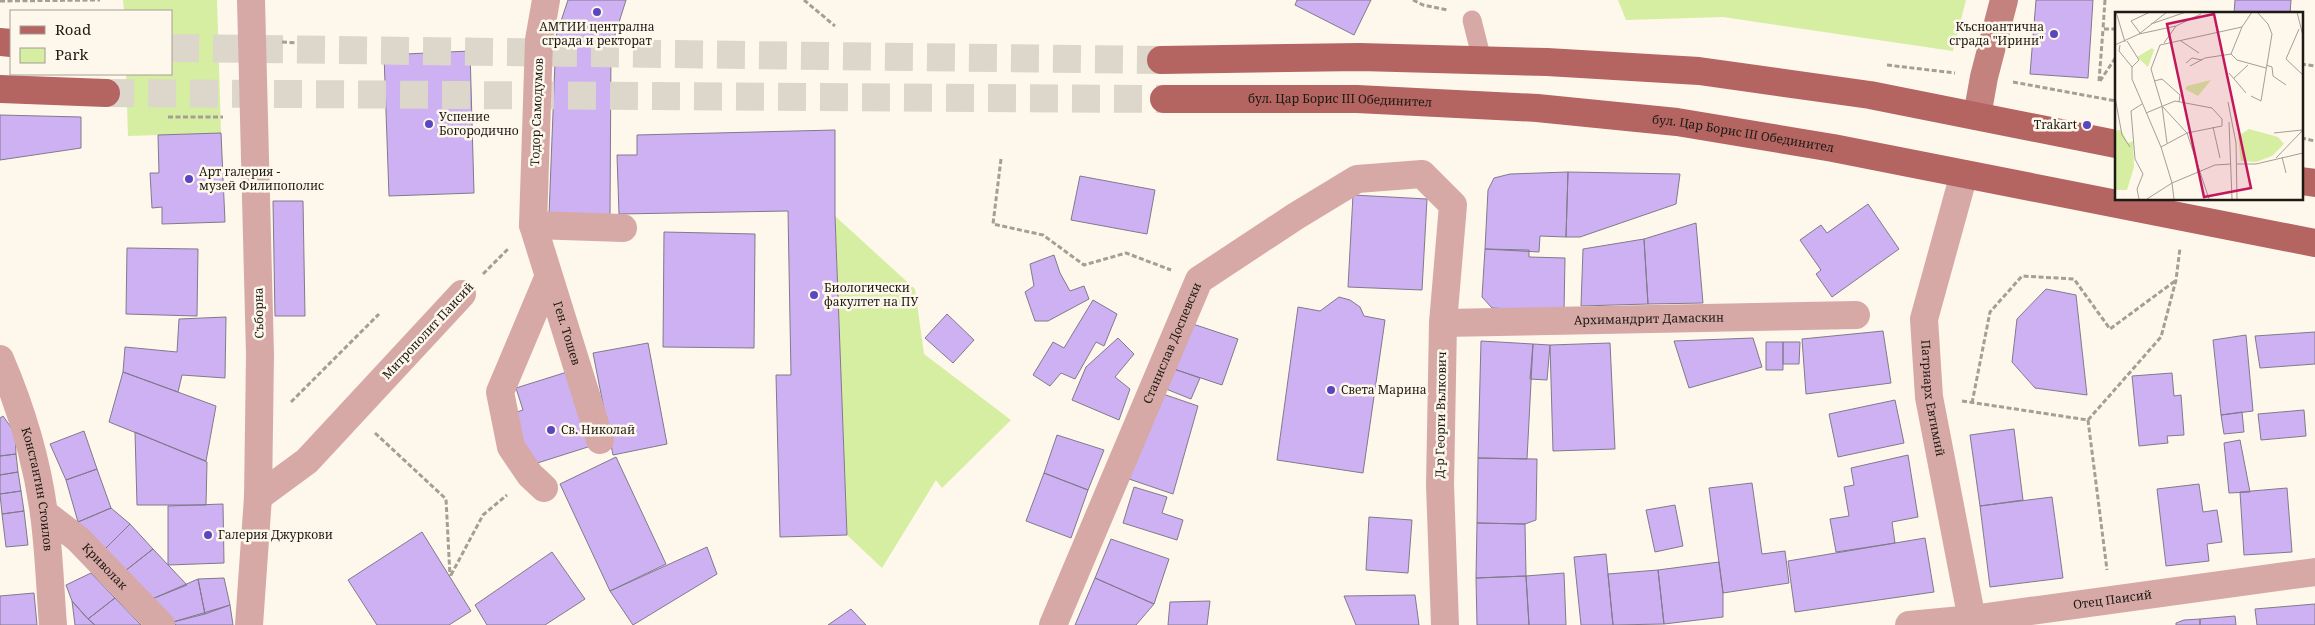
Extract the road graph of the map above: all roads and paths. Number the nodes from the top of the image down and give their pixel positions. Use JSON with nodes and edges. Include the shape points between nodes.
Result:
{"nodes":[{"id":1,"x":100,"y":0,"type":"edge"},
{"id":2,"x":251,"y":0,"type":"edge"},
{"id":3,"x":546,"y":0,"type":"edge"},
{"id":4,"x":804,"y":0,"type":"edge"},
{"id":5,"x":1413,"y":0,"type":"edge"},
{"id":6,"x":2004,"y":0,"type":"edge"},
{"id":7,"x":2105,"y":0,"type":"edge"},
{"id":8,"x":0,"y":2,"type":"edge"},
{"id":9,"x":1451,"y":11,"type":"dead end"},
{"id":10,"x":1472,"y":20,"type":"dead end"},
{"id":11,"x":835,"y":26,"type":"dead end"},
{"id":12,"x":2103,"y":29,"type":"junction"},
{"id":13,"x":2115,"y":29,"type":"edge"},
{"id":14,"x":2115,"y":58,"type":"edge"},
{"id":15,"x":1161,"y":60,"type":"tunnel mouth"},
{"id":16,"x":1482,"y":60,"type":"junction"},
{"id":17,"x":2302,"y":64,"type":"edge"},
{"id":18,"x":2315,"y":66,"type":"edge"},
{"id":19,"x":0,"y":89,"type":"edge"},
{"id":20,"x":106,"y":93,"type":"tunnel mouth"},
{"id":21,"x":1164,"y":99,"type":"tunnel mouth"},
{"id":22,"x":254,"y":116,"type":"junction"},
{"id":23,"x":1977,"y":116,"type":"junction"},
{"id":24,"x":168,"y":118,"type":"dead end"},
{"id":25,"x":2302,"y":138,"type":"edge"},
{"id":26,"x":2315,"y":141,"type":"edge"},
{"id":27,"x":2115,"y":144,"type":"edge"},
{"id":28,"x":1001,"y":159,"type":"dead end"},
{"id":29,"x":1964,"y":174,"type":"junction"},
{"id":30,"x":2302,"y":181,"type":"edge"},
{"id":31,"x":2315,"y":183,"type":"edge"},
{"id":32,"x":1453,"y":205,"type":"joint"},
{"id":33,"x":2184,"y":216,"type":"junction"},
{"id":34,"x":533,"y":225,"type":"junction"},
{"id":35,"x":623,"y":228,"type":"dead end"},
{"id":36,"x":2315,"y":243,"type":"edge"},
{"id":37,"x":548,"y":278,"type":"junction"},
{"id":38,"x":1199,"y":280,"type":"junction"},
{"id":39,"x":2176,"y":280,"type":"junction"},
{"id":40,"x":462,"y":294,"type":"joint"},
{"id":41,"x":380,"y":314,"type":"dead end"},
{"id":42,"x":1856,"y":315,"type":"dead end"},
{"id":43,"x":1443,"y":323,"type":"junction"},
{"id":44,"x":0,"y":359,"type":"edge"},
{"id":45,"x":1929,"y":397,"type":"junction"},
{"id":46,"x":1972,"y":403,"type":"junction"},
{"id":47,"x":2088,"y":420,"type":"junction"},
{"id":48,"x":371,"y":429,"type":"dead end"},
{"id":49,"x":259,"y":434,"type":"junction"},
{"id":50,"x":600,"y":440,"type":"dead end"},
{"id":51,"x":537,"y":482,"type":"joint"},
{"id":52,"x":258,"y":497,"type":"junction"},
{"id":53,"x":44,"y":513,"type":"junction"},
{"id":54,"x":2315,"y":572,"type":"edge"},
{"id":55,"x":2111,"y":600,"type":"junction"},
{"id":56,"x":1972,"y":622,"type":"edge"},
{"id":57,"x":53,"y":625,"type":"edge"},
{"id":58,"x":161,"y":625,"type":"edge"},
{"id":59,"x":249,"y":625,"type":"edge"},
{"id":60,"x":1053,"y":625,"type":"edge"},
{"id":61,"x":1445,"y":625,"type":"edge"},
{"id":62,"x":1909,"y":625,"type":"edge"}],
"edges":[{"from":1,"to":8,"type":"path"},
{"from":2,"to":22,"type":"street","name":"Съборна"},
{"from":3,"to":34,"type":"street","name":"Тодор Самодумов","via":[[539,40]]},
{"from":4,"to":11,"type":"path"},
{"from":5,"to":9,"type":"path"},
{"from":6,"to":23,"type":"street"},
{"from":7,"to":12,"type":"path"},
{"from":10,"to":16,"type":"lane"},
{"from":12,"to":13,"type":"path"},
{"from":12,"to":14,"type":"path","via":[[2099,81]]},
{"from":15,"to":16,"type":"main road","via":[[1360,57]]},
{"from":16,"to":23,"type":"main road","via":[[1699,71],[1870,94]]},
{"from":17,"to":18,"type":"path"},
{"from":19,"to":20,"type":"main road"},
{"from":21,"to":29,"type":"main road","name":"бул. Цар Борис III Обединител","via":[[1357,99],[1537,108],[1677,122]]},
{"from":22,"to":24,"type":"path"},
{"from":22,"to":49,"type":"street","name":"Съборна"},
{"from":23,"to":27,"type":"main road"},
{"from":25,"to":26,"type":"path"},
{"from":28,"to":38,"type":"path","via":[[993,224],[1043,235],[1084,266],[1126,253]]},
{"from":29,"to":33,"type":"main road","name":"бул. Цар Борис III Обединител"},
{"from":29,"to":45,"type":"street","name":"Патриарх Евтимий","via":[[1924,319]]},
{"from":30,"to":31,"type":"main road"},
{"from":32,"to":38,"type":"street","name":"Станислав Доспевски","via":[[1422,174],[1357,179]]},
{"from":32,"to":43,"type":"street","name":"Д-р Георги Вълкович"},
{"from":33,"to":36,"type":"main road","name":"бул. Цар Борис III Обединител"},
{"from":33,"to":39,"type":"path"},
{"from":34,"to":35,"type":"street"},
{"from":34,"to":37,"type":"street","name":"Ген. Тошев"},
{"from":34,"to":40,"type":"path","name":"Митрополит Паисий"},
{"from":37,"to":50,"type":"street","name":"Ген. Тошев"},
{"from":37,"to":51,"type":"street","via":[[500,392],[511,447]]},
{"from":38,"to":60,"type":"street","name":"Станислав Доспевски"},
{"from":39,"to":46,"type":"path","via":[[2110,329],[2074,279],[2022,276],[1990,312]]},
{"from":39,"to":47,"type":"path","via":[[2161,337]]},
{"from":40,"to":52,"type":"street","name":"Митрополит Паисий","via":[[307,461]]},
{"from":41,"to":49,"type":"path"},
{"from":42,"to":43,"type":"street","name":"Архимандрит Дамаскин"},
{"from":43,"to":61,"type":"street","name":"Д-р Георги Вълкович","via":[[1440,484]]},
{"from":44,"to":53,"type":"street","name":"Константин Стоилов","via":[[26,427]]},
{"from":45,"to":46,"type":"path"},
{"from":45,"to":56,"type":"street","name":"Патриарх Евтимий"},
{"from":46,"to":47,"type":"path"},
{"from":47,"to":55,"type":"path"},
{"from":48,"to":51,"type":"path","via":[[446,499],[450,576],[483,515]]},
{"from":49,"to":52,"type":"street","name":"Съборна"},
{"from":52,"to":59,"type":"street","name":"Съборна"},
{"from":53,"to":57,"type":"street","name":"Константин Стоилов"},
{"from":53,"to":58,"type":"street","name":"Криволак","via":[[78,539]]},
{"from":54,"to":55,"type":"street","name":"Отец Паисий"},
{"from":55,"to":56,"type":"street","name":"Отец Паисий"},
{"from":56,"to":62,"type":"street","name":"Отец Паисий"}]}
